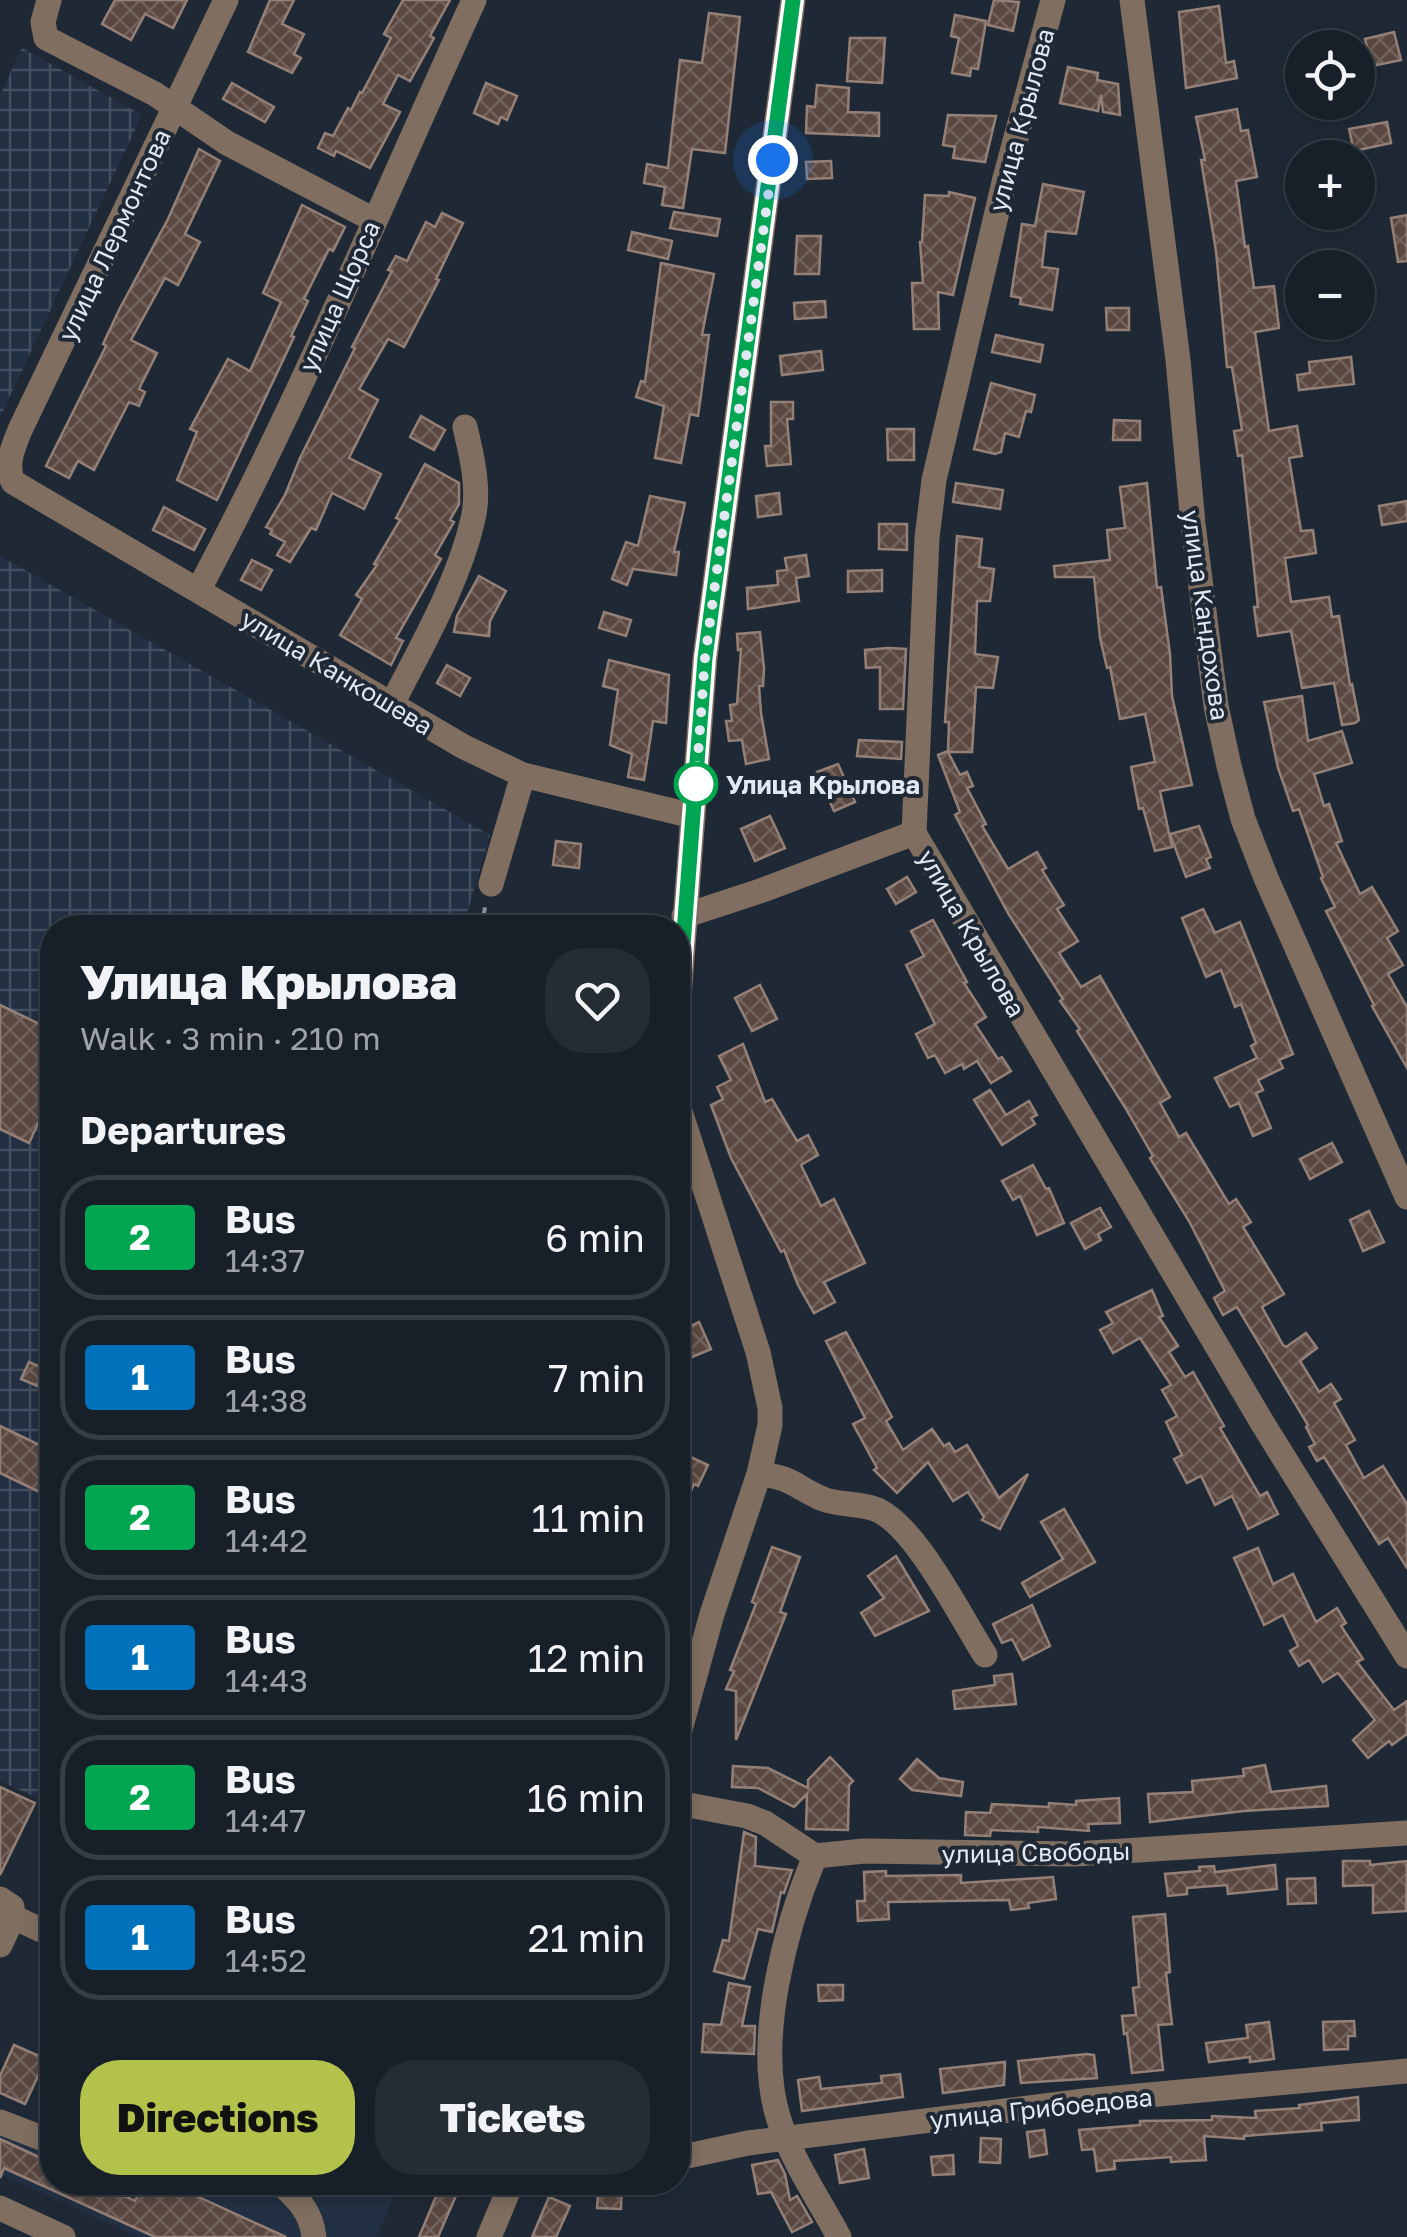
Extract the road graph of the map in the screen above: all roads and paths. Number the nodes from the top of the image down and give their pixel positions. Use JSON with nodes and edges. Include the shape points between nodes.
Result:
{"nodes":[{"id":1,"x":49,"y":0,"type":"edge"},
{"id":2,"x":226,"y":0,"type":"edge"},
{"id":3,"x":474,"y":0,"type":"edge"},
{"id":4,"x":793,"y":0,"type":"edge"},
{"id":5,"x":1054,"y":0,"type":"edge"},
{"id":6,"x":1132,"y":0,"type":"edge"},
{"id":7,"x":174,"y":107,"type":"junction"},
{"id":8,"x":374,"y":220,"type":"junction"},
{"id":9,"x":465,"y":428,"type":"dead end"},
{"id":10,"x":8,"y":471,"type":"joint"},
{"id":11,"x":198,"y":589,"type":"junction"},
{"id":12,"x":392,"y":704,"type":"junction"},
{"id":13,"x":523,"y":775,"type":"junction"},
{"id":14,"x":693,"y":816,"type":"junction"},
{"id":15,"x":914,"y":833,"type":"junction"},
{"id":16,"x":491,"y":884,"type":"dead end"},
{"id":17,"x":684,"y":915,"type":"edge"},
{"id":18,"x":687,"y":915,"type":"edge"},
{"id":19,"x":690,"y":1141,"type":"edge"},
{"id":20,"x":1407,"y":1196,"type":"edge"},
{"id":21,"x":759,"y":1474,"type":"junction"},
{"id":22,"x":986,"y":1655,"type":"dead end"},
{"id":23,"x":1407,"y":1656,"type":"edge"},
{"id":24,"x":690,"y":1694,"type":"edge"},
{"id":25,"x":690,"y":1805,"type":"edge"},
{"id":26,"x":1407,"y":1833,"type":"edge"},
{"id":27,"x":815,"y":1856,"type":"junction"},
{"id":28,"x":6,"y":1908,"type":"edge"},
{"id":29,"x":40,"y":1928,"type":"edge"},
{"id":30,"x":0,"y":1945,"type":"edge"},
{"id":31,"x":1407,"y":2072,"type":"edge"},
{"id":32,"x":0,"y":2122,"type":"edge"},
{"id":33,"x":40,"y":2137,"type":"edge"},
{"id":34,"x":787,"y":2138,"type":"junction"},
{"id":35,"x":690,"y":2156,"type":"edge"},
{"id":36,"x":293,"y":2195,"type":"edge"},
{"id":37,"x":506,"y":2195,"type":"edge"},
{"id":38,"x":11,"y":2221,"type":"edge"},
{"id":39,"x":64,"y":2237,"type":"edge"},
{"id":40,"x":314,"y":2237,"type":"edge"},
{"id":41,"x":488,"y":2237,"type":"edge"},
{"id":42,"x":839,"y":2237,"type":"edge"}],
"edges":[{"from":1,"to":7,"type":"street","via":[[43,32],[53,42]]},
{"from":2,"to":7,"type":"street","name":"улица Лермонтова"},
{"from":3,"to":8,"type":"street","name":"улица Щорса"},
{"from":4,"to":14,"type":"street","via":[[705,658]]},
{"from":5,"to":15,"type":"street","name":"улица Крылова","via":[[934,480]]},
{"from":6,"to":20,"type":"street","name":"улица Кандохова","via":[[1226,751],[1266,878]]},
{"from":7,"to":8,"type":"street","via":[[227,143]]},
{"from":7,"to":10,"type":"street","name":"улица Лермонтова","via":[[20,430]]},
{"from":8,"to":11,"type":"street","name":"улица Щорса"},
{"from":9,"to":12,"type":"street","via":[[474,518],[438,613]]},
{"from":10,"to":11,"type":"street","name":"улица Канкошева","via":[[25,492]]},
{"from":11,"to":12,"type":"street","name":"улица Канкошева"},
{"from":12,"to":13,"type":"street","name":"улица Канкошева"},
{"from":13,"to":14,"type":"street","name":"улица Канкошева"},
{"from":13,"to":16,"type":"street"},
{"from":14,"to":17,"type":"street"},
{"from":15,"to":18,"type":"street"},
{"from":15,"to":23,"type":"street","name":"улица Крылова","via":[[1252,1407]]},
{"from":19,"to":21,"type":"street","via":[[770,1408]]},
{"from":21,"to":22,"type":"street","via":[[783,1476],[824,1499],[893,1520],[934,1570]]},
{"from":21,"to":24,"type":"street"},
{"from":25,"to":27,"type":"street","via":[[765,1823]]},
{"from":26,"to":27,"type":"street","name":"улица Свободы","via":[[1075,1854]]},
{"from":27,"to":34,"type":"street","via":[[781,1957],[771,2034],[776,2107]]},
{"from":28,"to":29,"type":"street"},
{"from":28,"to":30,"type":"street"},
{"from":31,"to":34,"type":"street","name":"улица Грибоедова","via":[[1084,2101]]},
{"from":32,"to":33,"type":"street"},
{"from":34,"to":35,"type":"street","name":"улица Грибоедова"},
{"from":34,"to":42,"type":"street"},
{"from":36,"to":40,"type":"street","via":[[310,2215]]},
{"from":37,"to":41,"type":"street"},
{"from":38,"to":39,"type":"street"}]}
